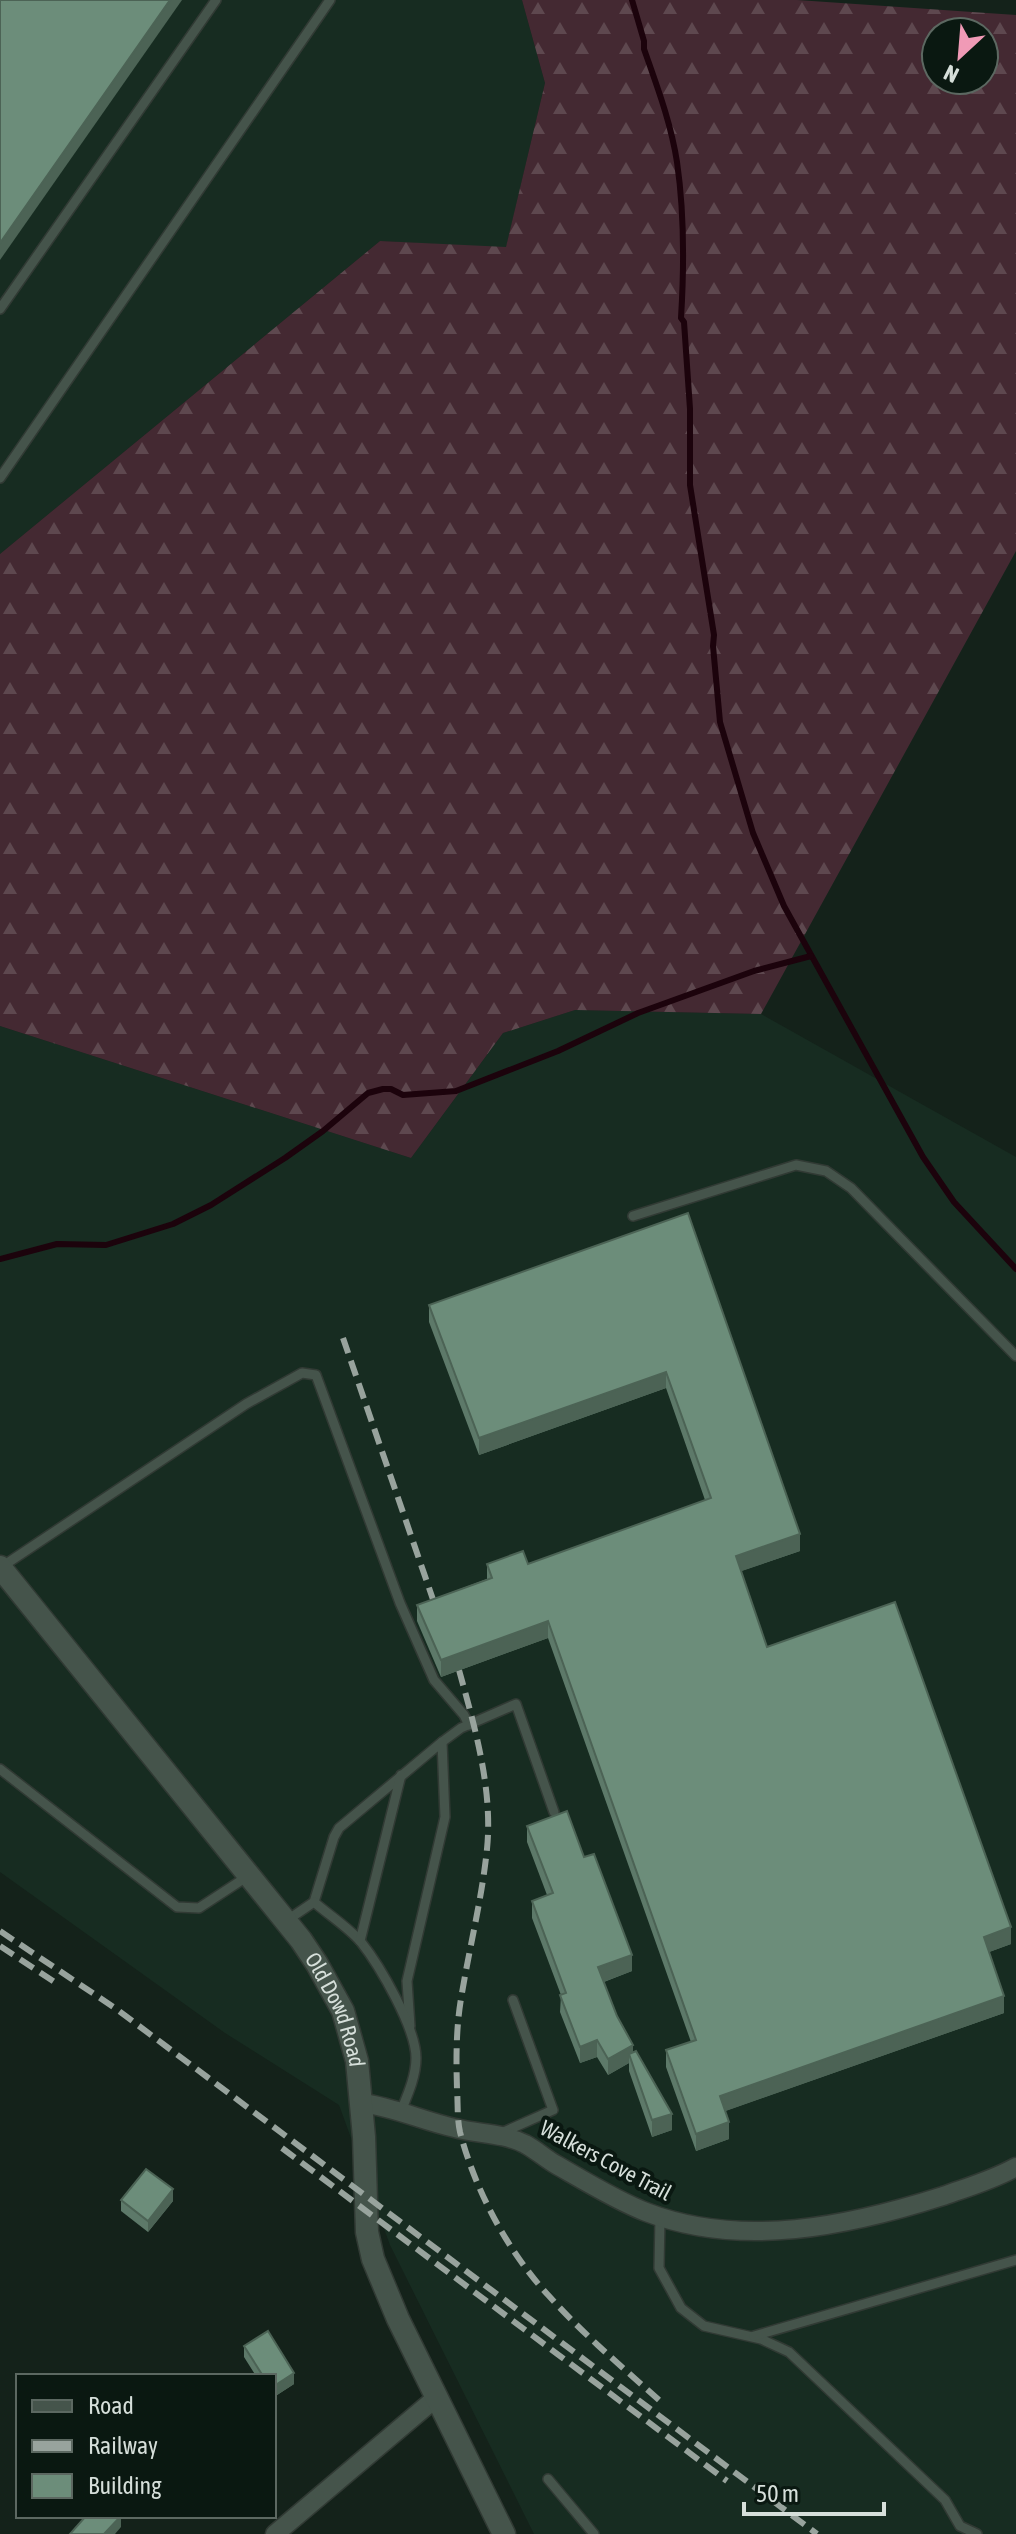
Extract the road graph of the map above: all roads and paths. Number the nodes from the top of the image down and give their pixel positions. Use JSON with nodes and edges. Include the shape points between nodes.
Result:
{"nodes":[{"id":1,"x":216,"y":0,"type":"edge"},
{"id":2,"x":330,"y":0,"type":"edge"},
{"id":3,"x":0,"y":309,"type":"edge"},
{"id":4,"x":0,"y":478,"type":"edge"},
{"id":5,"x":633,"y":1216,"type":"dead end"},
{"id":6,"x":1016,"y":1356,"type":"edge"},
{"id":7,"x":0,"y":1568,"type":"edge"},
{"id":8,"x":469,"y":1725,"type":"junction"},
{"id":9,"x":442,"y":1742,"type":"junction"},
{"id":10,"x":0,"y":1769,"type":"edge"},
{"id":11,"x":401,"y":1775,"type":"junction"},
{"id":12,"x":554,"y":1812,"type":"edge"},
{"id":13,"x":248,"y":1876,"type":"junction"},
{"id":14,"x":314,"y":1902,"type":"junction"},
{"id":15,"x":285,"y":1921,"type":"junction"},
{"id":16,"x":360,"y":1941,"type":"junction"},
{"id":17,"x":513,"y":2000,"type":"dead end"},
{"id":18,"x":410,"y":2026,"type":"junction"},
{"id":19,"x":362,"y":2103,"type":"junction"},
{"id":20,"x":401,"y":2111,"type":"junction"},
{"id":21,"x":498,"y":2134,"type":"junction"},
{"id":22,"x":1016,"y":2167,"type":"edge"},
{"id":23,"x":660,"y":2217,"type":"junction"},
{"id":24,"x":1016,"y":2260,"type":"edge"},
{"id":25,"x":751,"y":2337,"type":"junction"},
{"id":26,"x":437,"y":2397,"type":"junction"},
{"id":27,"x":548,"y":2479,"type":"dead end"},
{"id":28,"x":275,"y":2534,"type":"edge"},
{"id":29,"x":504,"y":2534,"type":"edge"},
{"id":30,"x":594,"y":2534,"type":"edge"},
{"id":31,"x":977,"y":2534,"type":"edge"}],
"edges":[{"from":1,"to":3,"type":"lane"},
{"from":2,"to":4,"type":"lane"},
{"from":5,"to":6,"type":"lane","via":[[796,1165],[826,1171],[851,1188]]},
{"from":7,"to":8,"type":"lane","via":[[246,1404],[302,1373],[316,1375],[400,1603],[434,1680]]},
{"from":7,"to":13,"type":"street","name":"Old Dowd Road"},
{"from":8,"to":9,"type":"lane"},
{"from":8,"to":12,"type":"lane","via":[[516,1704]]},
{"from":9,"to":11,"type":"lane"},
{"from":9,"to":18,"type":"lane","via":[[445,1817],[407,1981]]},
{"from":10,"to":13,"type":"lane","via":[[177,1907],[199,1908]]},
{"from":11,"to":14,"type":"lane","via":[[339,1828]]},
{"from":11,"to":16,"type":"lane"},
{"from":13,"to":15,"type":"street","name":"Old Dowd Road"},
{"from":14,"to":15,"type":"lane"},
{"from":14,"to":16,"type":"lane"},
{"from":15,"to":19,"type":"street","name":"Old Dowd Road","via":[[343,2011]]},
{"from":16,"to":18,"type":"lane"},
{"from":17,"to":21,"type":"lane","via":[[553,2110]]},
{"from":18,"to":20,"type":"lane","via":[[416,2057]]},
{"from":19,"to":20,"type":"street","name":"Walkers Cove Trail"},
{"from":19,"to":26,"type":"street","name":"Old Dowd Road","via":[[367,2232],[373,2259]]},
{"from":20,"to":21,"type":"street","name":"Walkers Cove Trail","via":[[460,2130]]},
{"from":21,"to":23,"type":"street","name":"Walkers Cove Trail"},
{"from":22,"to":23,"type":"street","name":"Walkers Cove Trail","via":[[954,2192],[844,2223],[736,2230]]},
{"from":23,"to":25,"type":"lane","via":[[659,2268],[681,2308],[704,2326]]},
{"from":24,"to":25,"type":"lane"},
{"from":25,"to":31,"type":"lane","via":[[789,2352],[945,2500],[960,2526]]},
{"from":26,"to":28,"type":"street"},
{"from":26,"to":29,"type":"street","name":"Old Dowd Road"},
{"from":27,"to":30,"type":"lane"}]}
